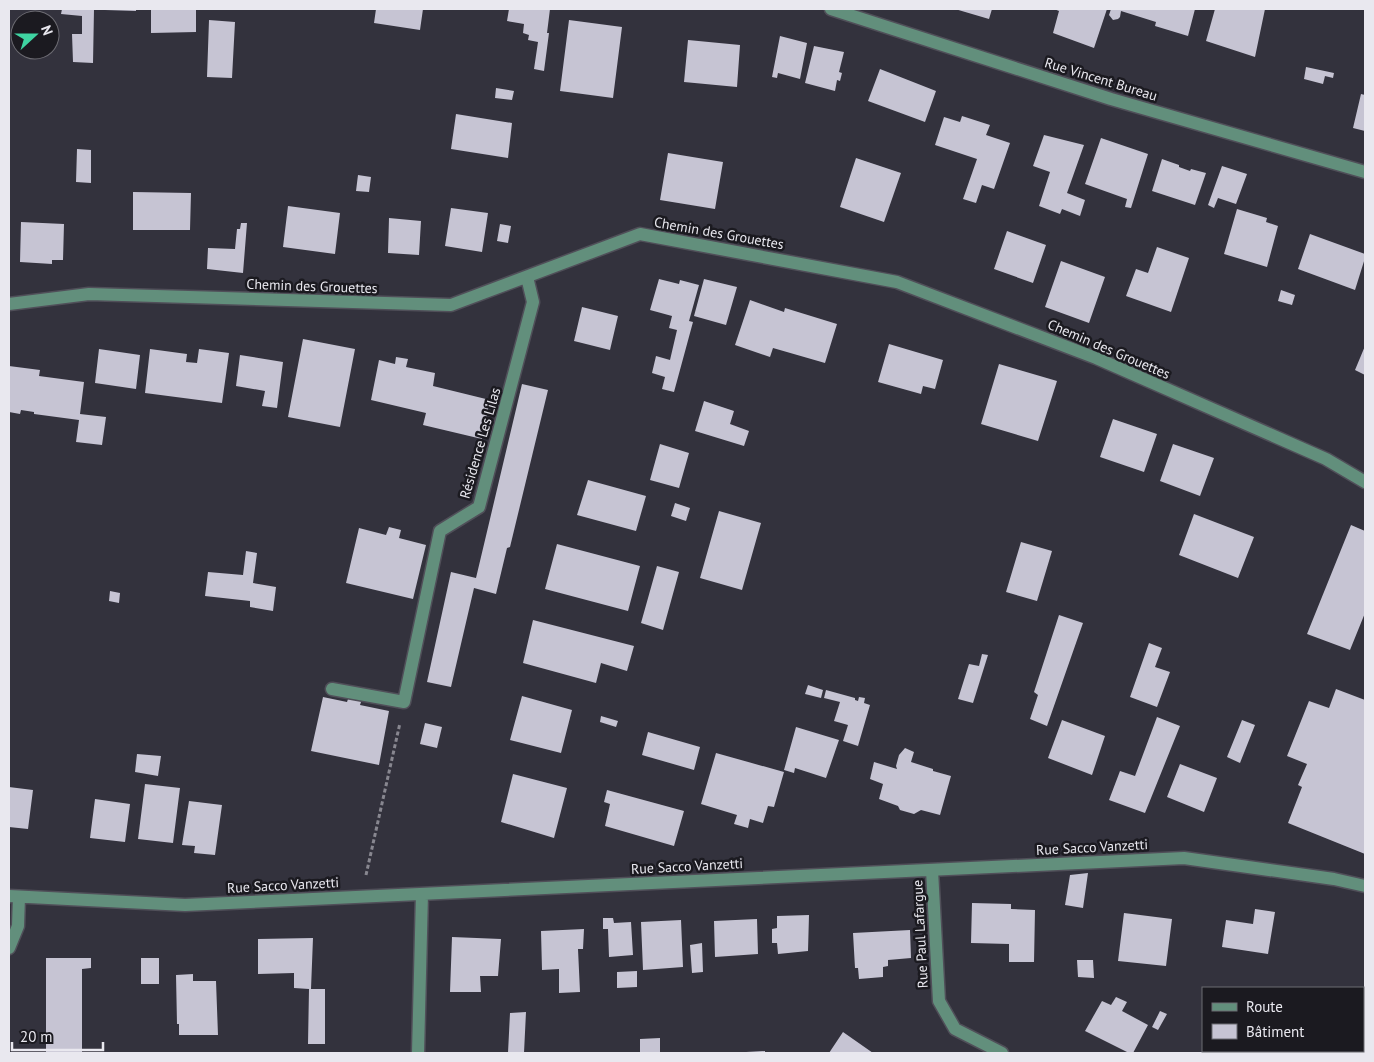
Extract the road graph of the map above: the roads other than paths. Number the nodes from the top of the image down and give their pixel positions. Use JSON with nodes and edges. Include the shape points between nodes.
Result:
{"nodes":[{"id":1,"x":831,"y":9,"type":"edge"},
{"id":2,"x":1365,"y":172,"type":"edge"},
{"id":3,"x":527,"y":277,"type":"junction"},
{"id":4,"x":9,"y":304,"type":"edge"},
{"id":5,"x":1365,"y":482,"type":"edge"},
{"id":6,"x":332,"y":689,"type":"dead end"},
{"id":7,"x":932,"y":870,"type":"junction"},
{"id":8,"x":1365,"y":886,"type":"edge"},
{"id":9,"x":422,"y":894,"type":"junction"},
{"id":10,"x":14,"y":897,"type":"edge"},
{"id":11,"x":9,"y":948,"type":"edge"},
{"id":12,"x":418,"y":1053,"type":"edge"},
{"id":13,"x":1002,"y":1053,"type":"edge"}],
"edges":[{"from":1,"to":2,"type":"street","name":"Rue Vincent Bureau","via":[[1110,99]]},
{"from":3,"to":4,"type":"street","name":"Chemin des Grouettes","via":[[451,305],[89,294]]},
{"from":3,"to":5,"type":"street","name":"Chemin des Grouettes","via":[[640,234],[897,282],[1096,358],[1326,459]]},
{"from":3,"to":6,"type":"street","name":"Résidence Les Lilas","via":[[533,302],[479,507],[440,531],[404,702]]},
{"from":7,"to":8,"type":"street","name":"Rue Sacco Vanzetti","via":[[1184,858]]},
{"from":7,"to":9,"type":"street","name":"Rue Sacco Vanzetti"},
{"from":7,"to":13,"type":"street","name":"Rue Paul Lafargue","via":[[939,1001],[955,1029]]},
{"from":9,"to":10,"type":"street","name":"Rue Sacco Vanzetti","via":[[185,905]]},
{"from":9,"to":12,"type":"street"},
{"from":10,"to":11,"type":"street","via":[[18,926]]}]}
